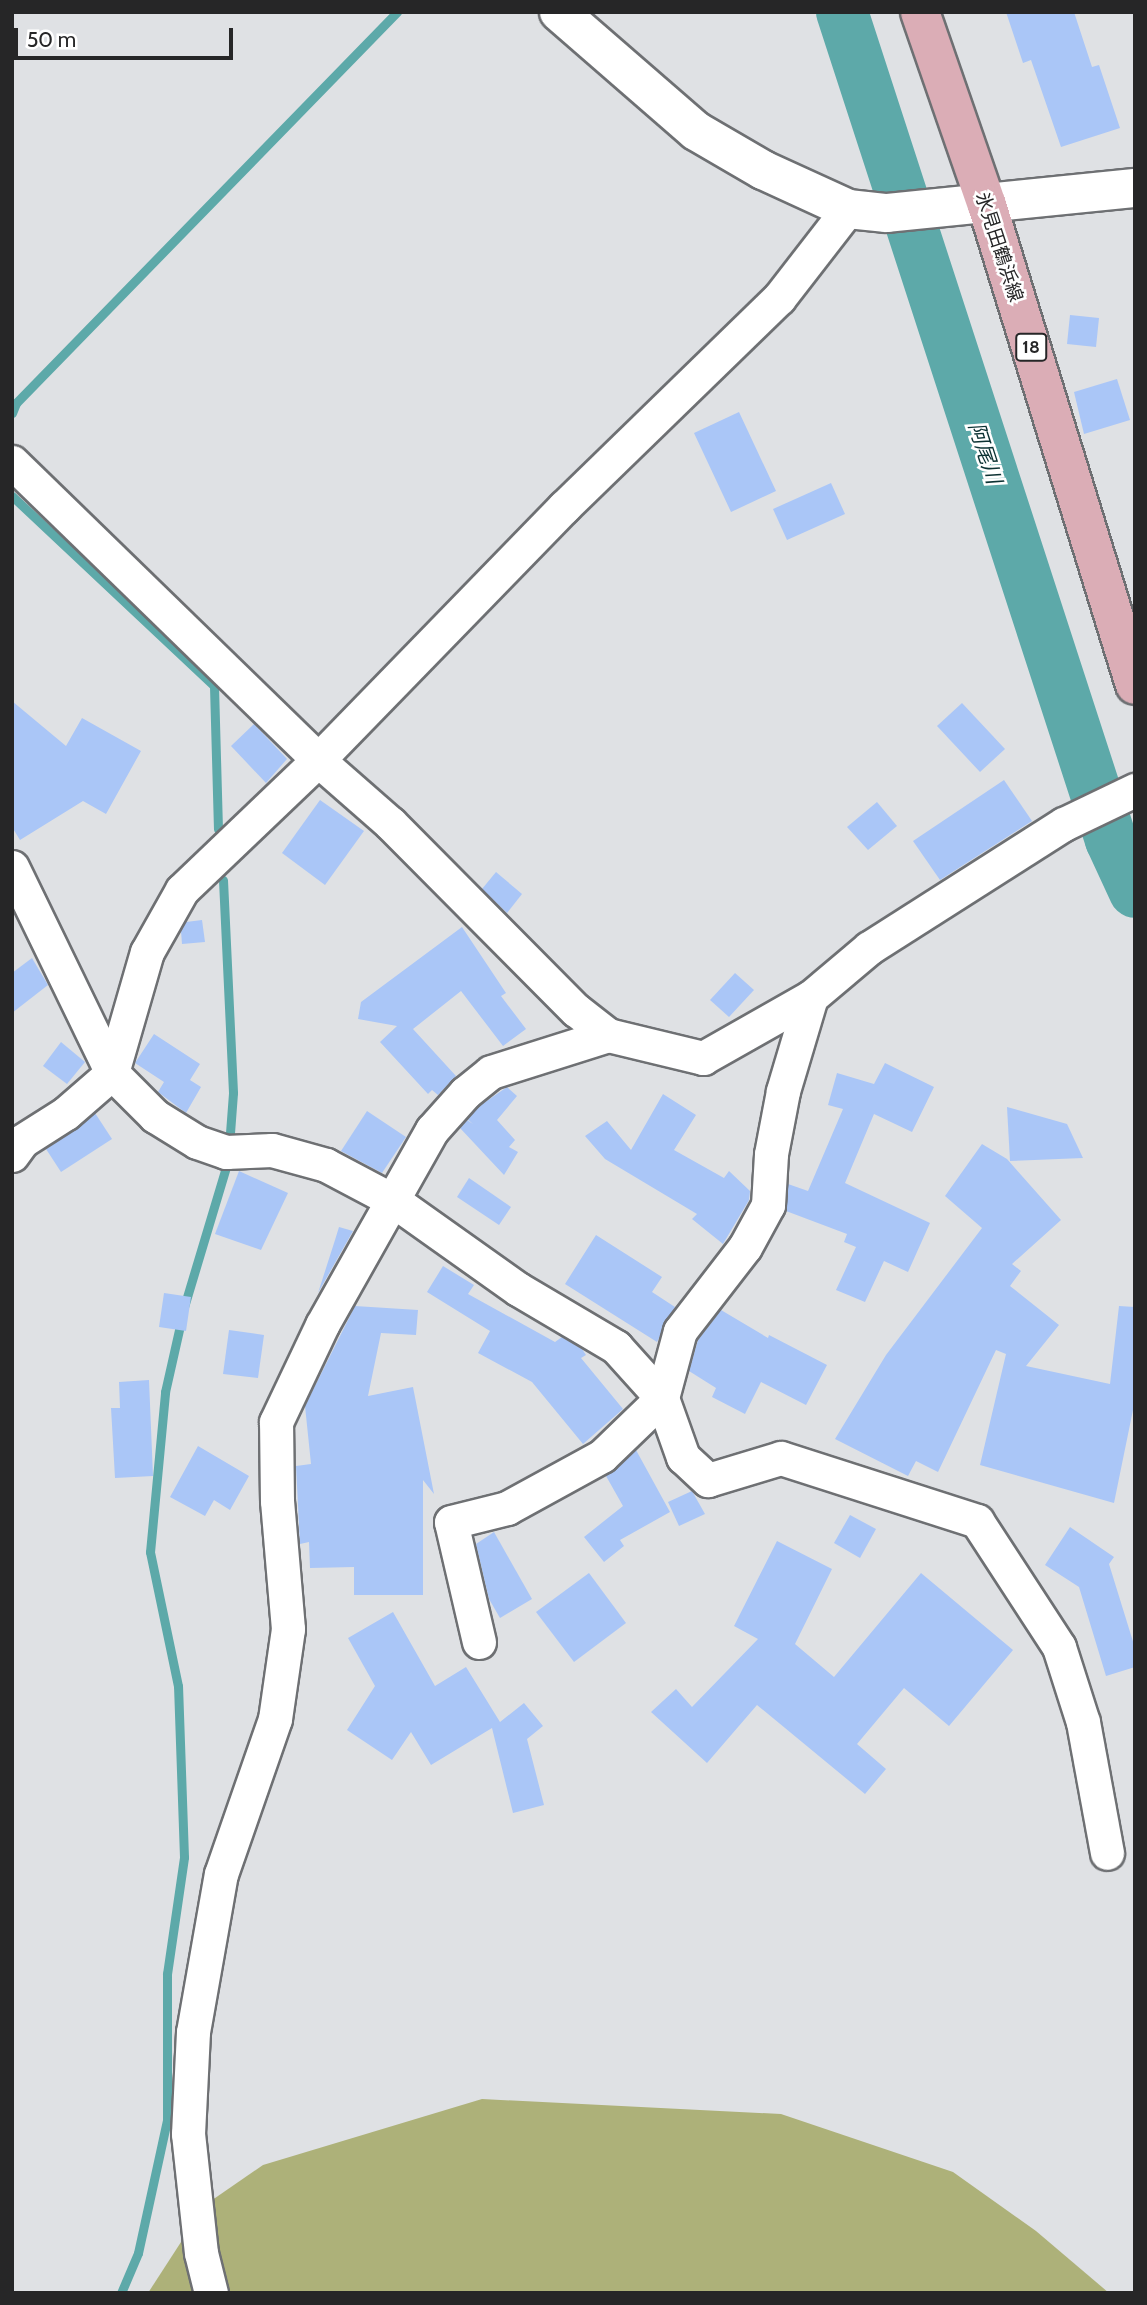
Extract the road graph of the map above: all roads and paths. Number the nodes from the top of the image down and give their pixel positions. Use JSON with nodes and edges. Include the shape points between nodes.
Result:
{"nodes":[{"id":1,"x":559,"y":12,"type":"edge"},
{"id":2,"x":920,"y":12,"type":"edge"},
{"id":3,"x":1135,"y":188,"type":"edge"},
{"id":4,"x":987,"y":205,"type":"junction"},
{"id":5,"x":848,"y":209,"type":"junction"},
{"id":6,"x":12,"y":462,"type":"edge"},
{"id":7,"x":1135,"y":685,"type":"edge"},
{"id":8,"x":318,"y":760,"type":"junction"},
{"id":9,"x":1133,"y":790,"type":"edge"},
{"id":10,"x":12,"y":867,"type":"edge"},
{"id":11,"x":811,"y":997,"type":"junction"},
{"id":12,"x":608,"y":1035,"type":"junction"},
{"id":13,"x":112,"y":1073,"type":"junction"},
{"id":14,"x":12,"y":1155,"type":"edge"},
{"id":15,"x":394,"y":1201,"type":"junction"},
{"id":16,"x":662,"y":1398,"type":"junction"},
{"id":17,"x":479,"y":1642,"type":"dead end"},
{"id":18,"x":1107,"y":1853,"type":"dead end"},
{"id":19,"x":211,"y":2293,"type":"edge"}],
"edges":[{"from":1,"to":5,"type":"street","via":[[696,131],[763,170]]},
{"from":2,"to":4,"type":"main road","name":"氷見田鶴浜線","number":"18"},
{"from":3,"to":4,"type":"street"},
{"from":4,"to":5,"type":"street","via":[[887,213]]},
{"from":4,"to":7,"type":"main road","name":"氷見田鶴浜線","number":"18"},
{"from":5,"to":8,"type":"street","via":[[779,298],[564,507]]},
{"from":6,"to":8,"type":"street"},
{"from":8,"to":12,"type":"street","via":[[390,823],[567,1001]]},
{"from":8,"to":13,"type":"street","via":[[181,890],[147,952]]},
{"from":9,"to":11,"type":"street","via":[[1064,824],[869,948]]},
{"from":10,"to":13,"type":"street"},
{"from":11,"to":12,"type":"street","via":[[703,1058]]},
{"from":11,"to":16,"type":"street","via":[[783,1091],[771,1154],[768,1205],[745,1247],[680,1331]]},
{"from":12,"to":15,"type":"street","via":[[491,1072],[432,1130]]},
{"from":13,"to":14,"type":"street","via":[[66,1113],[22,1141]]},
{"from":13,"to":15,"type":"street","via":[[155,1116],[197,1142],[226,1152],[272,1150],[326,1165]]},
{"from":15,"to":16,"type":"street","via":[[518,1289],[616,1347]]},
{"from":15,"to":19,"type":"street","via":[[322,1325],[276,1422],[288,1629],[275,1719],[221,1874],[193,2032],[188,2134],[201,2253]]},
{"from":16,"to":17,"type":"street","via":[[603,1456],[508,1508],[451,1522]]},
{"from":16,"to":18,"type":"street","via":[[683,1457],[708,1480],[781,1458],[977,1521],[1059,1647],[1083,1722]]}]}
